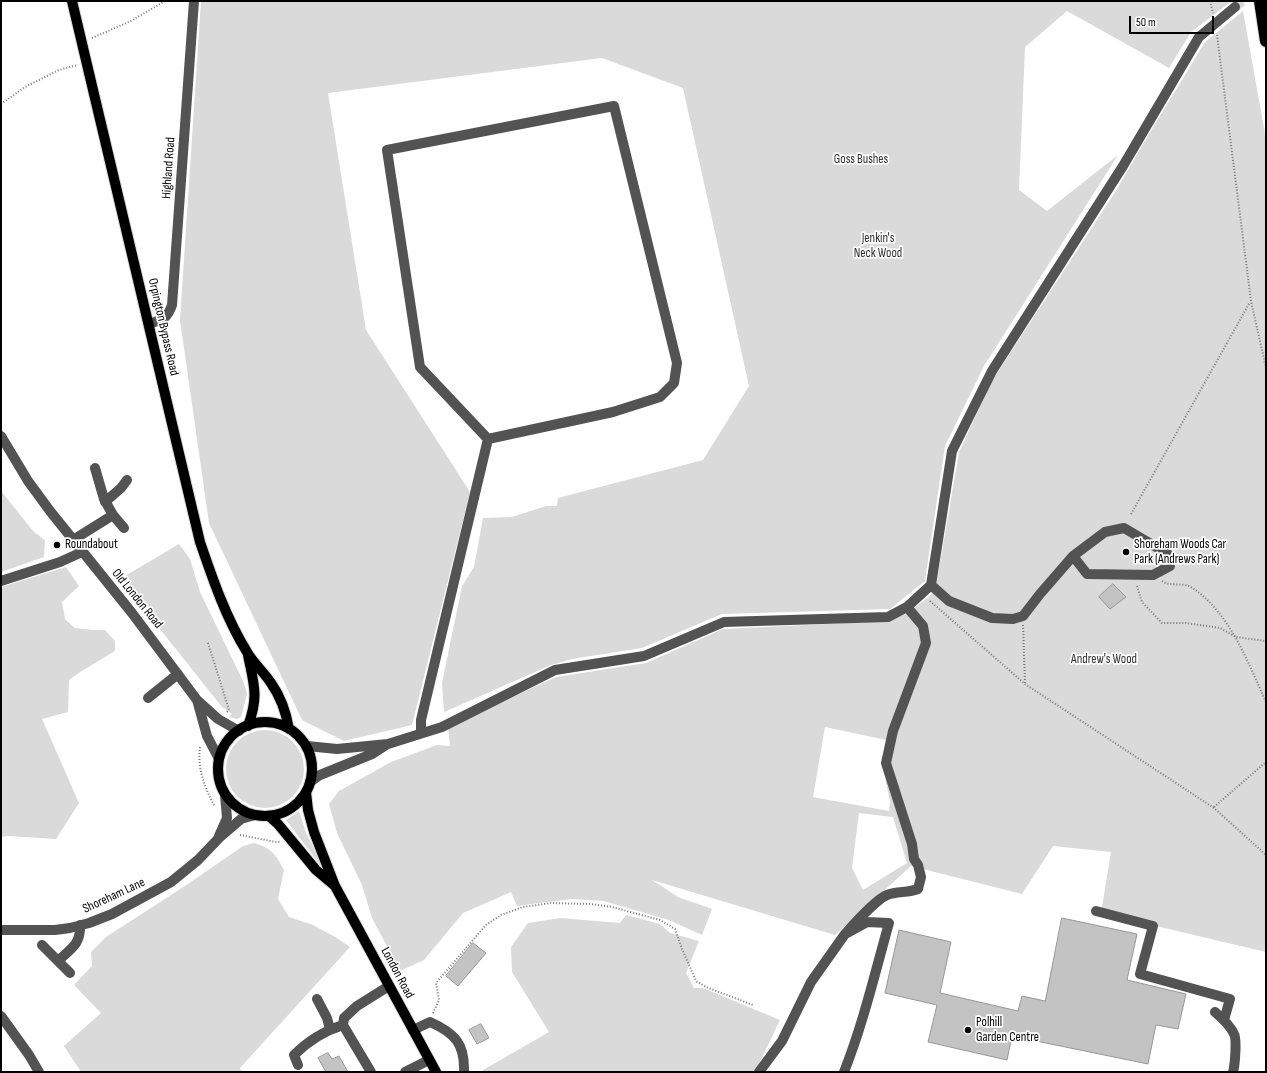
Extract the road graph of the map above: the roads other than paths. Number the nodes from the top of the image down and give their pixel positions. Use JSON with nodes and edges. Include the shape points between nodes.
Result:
{"nodes":[{"id":1,"x":72,"y":1,"type":"edge"},
{"id":2,"x":194,"y":1,"type":"edge"},
{"id":3,"x":1260,"y":1,"type":"edge"},
{"id":4,"x":1235,"y":7,"type":"tunnel mouth"},
{"id":5,"x":1266,"y":41,"type":"edge"},
{"id":6,"x":149,"y":324,"type":"junction"},
{"id":7,"x":1,"y":436,"type":"edge"},
{"id":8,"x":488,"y":438,"type":"junction"},
{"id":9,"x":94,"y":468,"type":"dead end"},
{"id":10,"x":127,"y":480,"type":"dead end"},
{"id":11,"x":104,"y":501,"type":"junction"},
{"id":12,"x":113,"y":515,"type":"junction"},
{"id":13,"x":124,"y":528,"type":"dead end"},
{"id":14,"x":73,"y":540,"type":"junction"},
{"id":15,"x":82,"y":552,"type":"junction"},
{"id":16,"x":1073,"y":556,"type":"junction"},
{"id":17,"x":1,"y":581,"type":"edge"},
{"id":18,"x":931,"y":585,"type":"junction"},
{"id":19,"x":907,"y":607,"type":"junction"},
{"id":20,"x":247,"y":653,"type":"junction"},
{"id":21,"x":178,"y":674,"type":"junction"},
{"id":22,"x":148,"y":698,"type":"dead end"},
{"id":23,"x":197,"y":700,"type":"junction"},
{"id":24,"x":243,"y":728,"type":"junction"},
{"id":25,"x":289,"y":729,"type":"junction"},
{"id":26,"x":421,"y":733,"type":"junction"},
{"id":27,"x":388,"y":744,"type":"junction"},
{"id":28,"x":307,"y":746,"type":"junction"},
{"id":29,"x":219,"y":759,"type":"junction"},
{"id":30,"x":310,"y":782,"type":"junction"},
{"id":31,"x":306,"y":792,"type":"junction"},
{"id":32,"x":225,"y":795,"type":"junction"},
{"id":33,"x":255,"y":816,"type":"junction"},
{"id":34,"x":269,"y":816,"type":"junction"},
{"id":35,"x":219,"y":838,"type":"junction"},
{"id":36,"x":335,"y":886,"type":"junction"},
{"id":37,"x":1096,"y":911,"type":"dead end"},
{"id":38,"x":80,"y":925,"type":"junction"},
{"id":39,"x":1,"y":930,"type":"edge"},
{"id":40,"x":845,"y":934,"type":"junction"},
{"id":41,"x":42,"y":945,"type":"dead end"},
{"id":42,"x":58,"y":961,"type":"junction"},
{"id":43,"x":70,"y":973,"type":"dead end"},
{"id":44,"x":389,"y":986,"type":"junction"},
{"id":45,"x":317,"y":999,"type":"dead end"},
{"id":46,"x":1215,"y":1012,"type":"dead end"},
{"id":47,"x":1,"y":1016,"type":"edge"},
{"id":48,"x":1224,"y":1020,"type":"junction"},
{"id":49,"x":343,"y":1025,"type":"junction"},
{"id":50,"x":330,"y":1029,"type":"junction"},
{"id":51,"x":413,"y":1030,"type":"junction"},
{"id":52,"x":430,"y":1060,"type":"junction"},
{"id":53,"x":298,"y":1065,"type":"dead end"},
{"id":54,"x":760,"y":1070,"type":"edge"},
{"id":55,"x":39,"y":1072,"type":"edge"},
{"id":56,"x":371,"y":1072,"type":"edge"},
{"id":57,"x":405,"y":1072,"type":"edge"},
{"id":58,"x":436,"y":1072,"type":"edge"},
{"id":59,"x":464,"y":1072,"type":"edge"},
{"id":60,"x":844,"y":1072,"type":"edge"},
{"id":61,"x":1233,"y":1072,"type":"edge"}],
"edges":[{"from":1,"to":6,"type":"main road","name":"Orpington Bypass Road"},
{"from":2,"to":6,"type":"street","name":"Highland Road","via":[[172,305],[169,314]]},
{"from":3,"to":5,"type":"highway"},
{"from":4,"to":18,"type":"street","via":[[1199,37],[1123,166],[992,371],[952,451]]},
{"from":6,"to":20,"type":"main road","name":"Orpington Bypass Road","via":[[200,542],[221,601]]},
{"from":7,"to":14,"type":"street","name":"Old London Road","via":[[28,480]]},
{"from":8,"to":8,"type":"street","via":[[420,367],[387,150],[614,106],[677,363],[674,382],[660,397],[613,412]]},
{"from":8,"to":26,"type":"street","via":[[421,720]]},
{"from":9,"to":11,"type":"street"},
{"from":10,"to":11,"type":"street"},
{"from":11,"to":12,"type":"street"},
{"from":12,"to":13,"type":"street"},
{"from":12,"to":14,"type":"street"},
{"from":14,"to":15,"type":"street","name":"Old London Road"},
{"from":15,"to":17,"type":"street"},
{"from":15,"to":21,"type":"street","name":"Old London Road"},
{"from":16,"to":16,"type":"street","via":[[1088,574],[1153,575],[1170,566],[1168,554],[1124,528],[1105,532]]},
{"from":16,"to":18,"type":"street","via":[[1023,616],[1013,620],[992,618],[949,601]]},
{"from":18,"to":19,"type":"street"},
{"from":19,"to":26,"type":"street","via":[[888,617],[724,622],[644,656],[555,670],[442,726]]},
{"from":19,"to":40,"type":"street","via":[[923,626],[926,643],[893,731],[886,763],[921,877],[918,889],[886,895]]},
{"from":20,"to":24,"type":"main road","name":"Orpington Bypass Road","via":[[255,696],[253,709]]},
{"from":20,"to":25,"type":"main road","name":"Orpington Bypass Road","via":[[278,695],[286,712]]},
{"from":21,"to":22,"type":"street"},
{"from":21,"to":23,"type":"street","name":"Old London Road"},
{"from":23,"to":24,"type":"street","name":"Old London Road","via":[[218,719]]},
{"from":23,"to":29,"type":"street","name":"Old London Road","via":[[207,736]]},
{"from":24,"to":25,"type":"main road","via":[[259,723],[270,723]]},
{"from":24,"to":29,"type":"main road","via":[[230,738]]},
{"from":25,"to":28,"type":"main road"},
{"from":26,"to":27,"type":"street"},
{"from":27,"to":28,"type":"street","via":[[337,749]]},
{"from":27,"to":30,"type":"street"},
{"from":28,"to":30,"type":"main road","via":[[312,772]]},
{"from":29,"to":32,"type":"main road","via":[[218,777]]},
{"from":30,"to":31,"type":"main road"},
{"from":31,"to":34,"type":"main road","via":[[292,808],[281,814]]},
{"from":31,"to":36,"type":"main road","name":"London Road","via":[[314,832]]},
{"from":32,"to":33,"type":"main road","via":[[234,805]]},
{"from":32,"to":35,"type":"street","name":"Shoreham Lane","via":[[227,818]]},
{"from":33,"to":34,"type":"main road"},
{"from":33,"to":35,"type":"street","name":"Shoreham Lane","via":[[241,819]]},
{"from":34,"to":36,"type":"main road","name":"London Road","via":[[316,870]]},
{"from":35,"to":38,"type":"street","name":"Shoreham Lane","via":[[198,860],[171,882],[112,914]]},
{"from":36,"to":44,"type":"main road","name":"London Road"},
{"from":37,"to":48,"type":"street","via":[[1153,926],[1140,974],[1230,999]]},
{"from":38,"to":39,"type":"street","name":"Shoreham Lane","via":[[55,930]]},
{"from":38,"to":42,"type":"street","via":[[79,940]]},
{"from":40,"to":54,"type":"street","via":[[810,982],[782,1040]]},
{"from":40,"to":60,"type":"street","via":[[867,922],[889,923]]},
{"from":41,"to":42,"type":"street"},
{"from":42,"to":43,"type":"street"},
{"from":44,"to":49,"type":"street","via":[[358,1006],[344,1018]]},
{"from":44,"to":51,"type":"main road","name":"London Road"},
{"from":45,"to":50,"type":"street"},
{"from":46,"to":48,"type":"street"},
{"from":47,"to":55,"type":"street"},
{"from":48,"to":61,"type":"street","via":[[1235,1035]]},
{"from":49,"to":50,"type":"street"},
{"from":49,"to":56,"type":"street"},
{"from":50,"to":53,"type":"street","via":[[294,1055]]},
{"from":51,"to":52,"type":"main road","name":"London Road"},
{"from":51,"to":59,"type":"street","via":[[430,1022],[447,1030],[461,1046]]},
{"from":52,"to":57,"type":"street"},
{"from":52,"to":58,"type":"main road","name":"London Road"}]}
